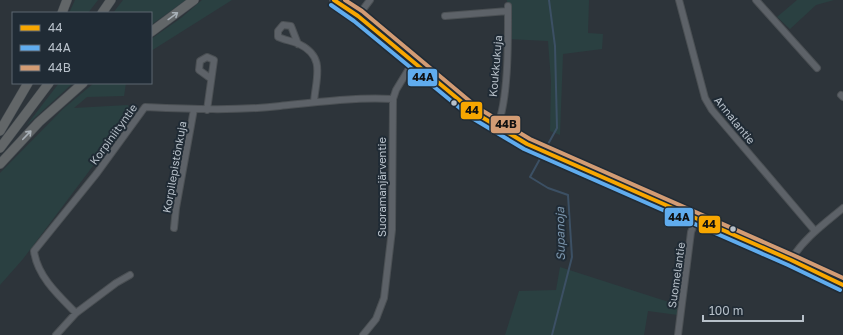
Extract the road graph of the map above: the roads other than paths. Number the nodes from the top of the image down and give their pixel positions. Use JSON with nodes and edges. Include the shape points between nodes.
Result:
{"nodes":[{"id":1,"x":67,"y":0,"type":"edge"},
{"id":2,"x":111,"y":0,"type":"edge"},
{"id":3,"x":194,"y":0,"type":"edge"},
{"id":4,"x":334,"y":0,"type":"edge"},
{"id":5,"x":370,"y":0,"type":"edge"},
{"id":6,"x":679,"y":0,"type":"edge"},
{"id":7,"x":756,"y":0,"type":"edge"},
{"id":8,"x":62,"y":12,"type":"edge"},
{"id":9,"x":103,"y":12,"type":"edge"},
{"id":10,"x":358,"y":16,"type":"junction"},
{"id":11,"x":445,"y":16,"type":"dead end"},
{"id":12,"x":152,"y":31,"type":"edge"},
{"id":13,"x":298,"y":44,"type":"dead end"},
{"id":14,"x":413,"y":62,"type":"junction"},
{"id":15,"x":817,"y":68,"type":"dead end"},
{"id":16,"x":210,"y":78,"type":"dead end"},
{"id":17,"x":27,"y":84,"type":"edge"},
{"id":18,"x":48,"y":84,"type":"edge"},
{"id":19,"x":82,"y":84,"type":"edge"},
{"id":20,"x":393,"y":99,"type":"junction"},
{"id":21,"x":314,"y":102,"type":"junction"},
{"id":22,"x":194,"y":109,"type":"junction"},
{"id":23,"x":206,"y":110,"type":"junction"},
{"id":24,"x":497,"y":127,"type":"junction"},
{"id":25,"x":0,"y":131,"type":"edge"},
{"id":26,"x":0,"y":148,"type":"edge"},
{"id":27,"x":0,"y":164,"type":"edge"},
{"id":28,"x":843,"y":208,"type":"edge"},
{"id":29,"x":696,"y":219,"type":"junction"},
{"id":30,"x":174,"y":228,"type":"dead end"},
{"id":31,"x":815,"y":231,"type":"junction"},
{"id":32,"x":791,"y":260,"type":"junction"},
{"id":33,"x":130,"y":275,"type":"dead end"},
{"id":34,"x":843,"y":285,"type":"edge"},
{"id":35,"x":76,"y":313,"type":"junction"},
{"id":36,"x":56,"y":335,"type":"edge"},
{"id":37,"x":363,"y":335,"type":"edge"},
{"id":38,"x":678,"y":335,"type":"edge"}],
"edges":[{"from":1,"to":8,"type":"highway"},
{"from":2,"to":9,"type":"highway"},
{"from":12,"to":3,"type":"highway","one_way":true},
{"from":4,"to":10,"type":"main road"},
{"from":5,"to":10,"type":"street"},
{"from":6,"to":31,"type":"street","name":"Annalantie","via":[[708,104]]},
{"from":7,"to":15,"type":"street"},
{"from":10,"to":14,"type":"main road"},
{"from":11,"to":24,"type":"street","name":"Koukkukuja","via":[[508,9],[505,86]]},
{"from":13,"to":21,"type":"street","via":[[312,53],[318,62]]},
{"from":14,"to":20,"type":"street","name":"Suoramanjärventie"},
{"from":14,"to":24,"type":"main road","via":[[475,113]]},
{"from":16,"to":23,"type":"street"},
{"from":17,"to":25,"type":"highway"},
{"from":18,"to":26,"type":"highway"},
{"from":27,"to":19,"type":"highway","one_way":true,"via":[[39,122]]},
{"from":20,"to":21,"type":"street","name":"Korpiniityntie","via":[[366,98]]},
{"from":20,"to":37,"type":"street","name":"Suoramanjärventie","via":[[392,230],[384,298],[376,319]]},
{"from":21,"to":23,"type":"street","name":"Korpiniityntie"},
{"from":22,"to":23,"type":"street","name":"Korpiniityntie"},
{"from":22,"to":30,"type":"street","name":"Korpilepistönkuja"},
{"from":22,"to":35,"type":"street","name":"Korpiniityntie","via":[[146,107],[34,251],[36,263],[56,292]]},
{"from":24,"to":29,"type":"main road","via":[[552,157]]},
{"from":28,"to":31,"type":"street"},
{"from":29,"to":32,"type":"main road"},
{"from":29,"to":38,"type":"street","name":"Suomelantie","via":[[691,232]]},
{"from":31,"to":32,"type":"street"},
{"from":32,"to":34,"type":"main road"},
{"from":33,"to":35,"type":"street"},
{"from":35,"to":36,"type":"street"}]}
